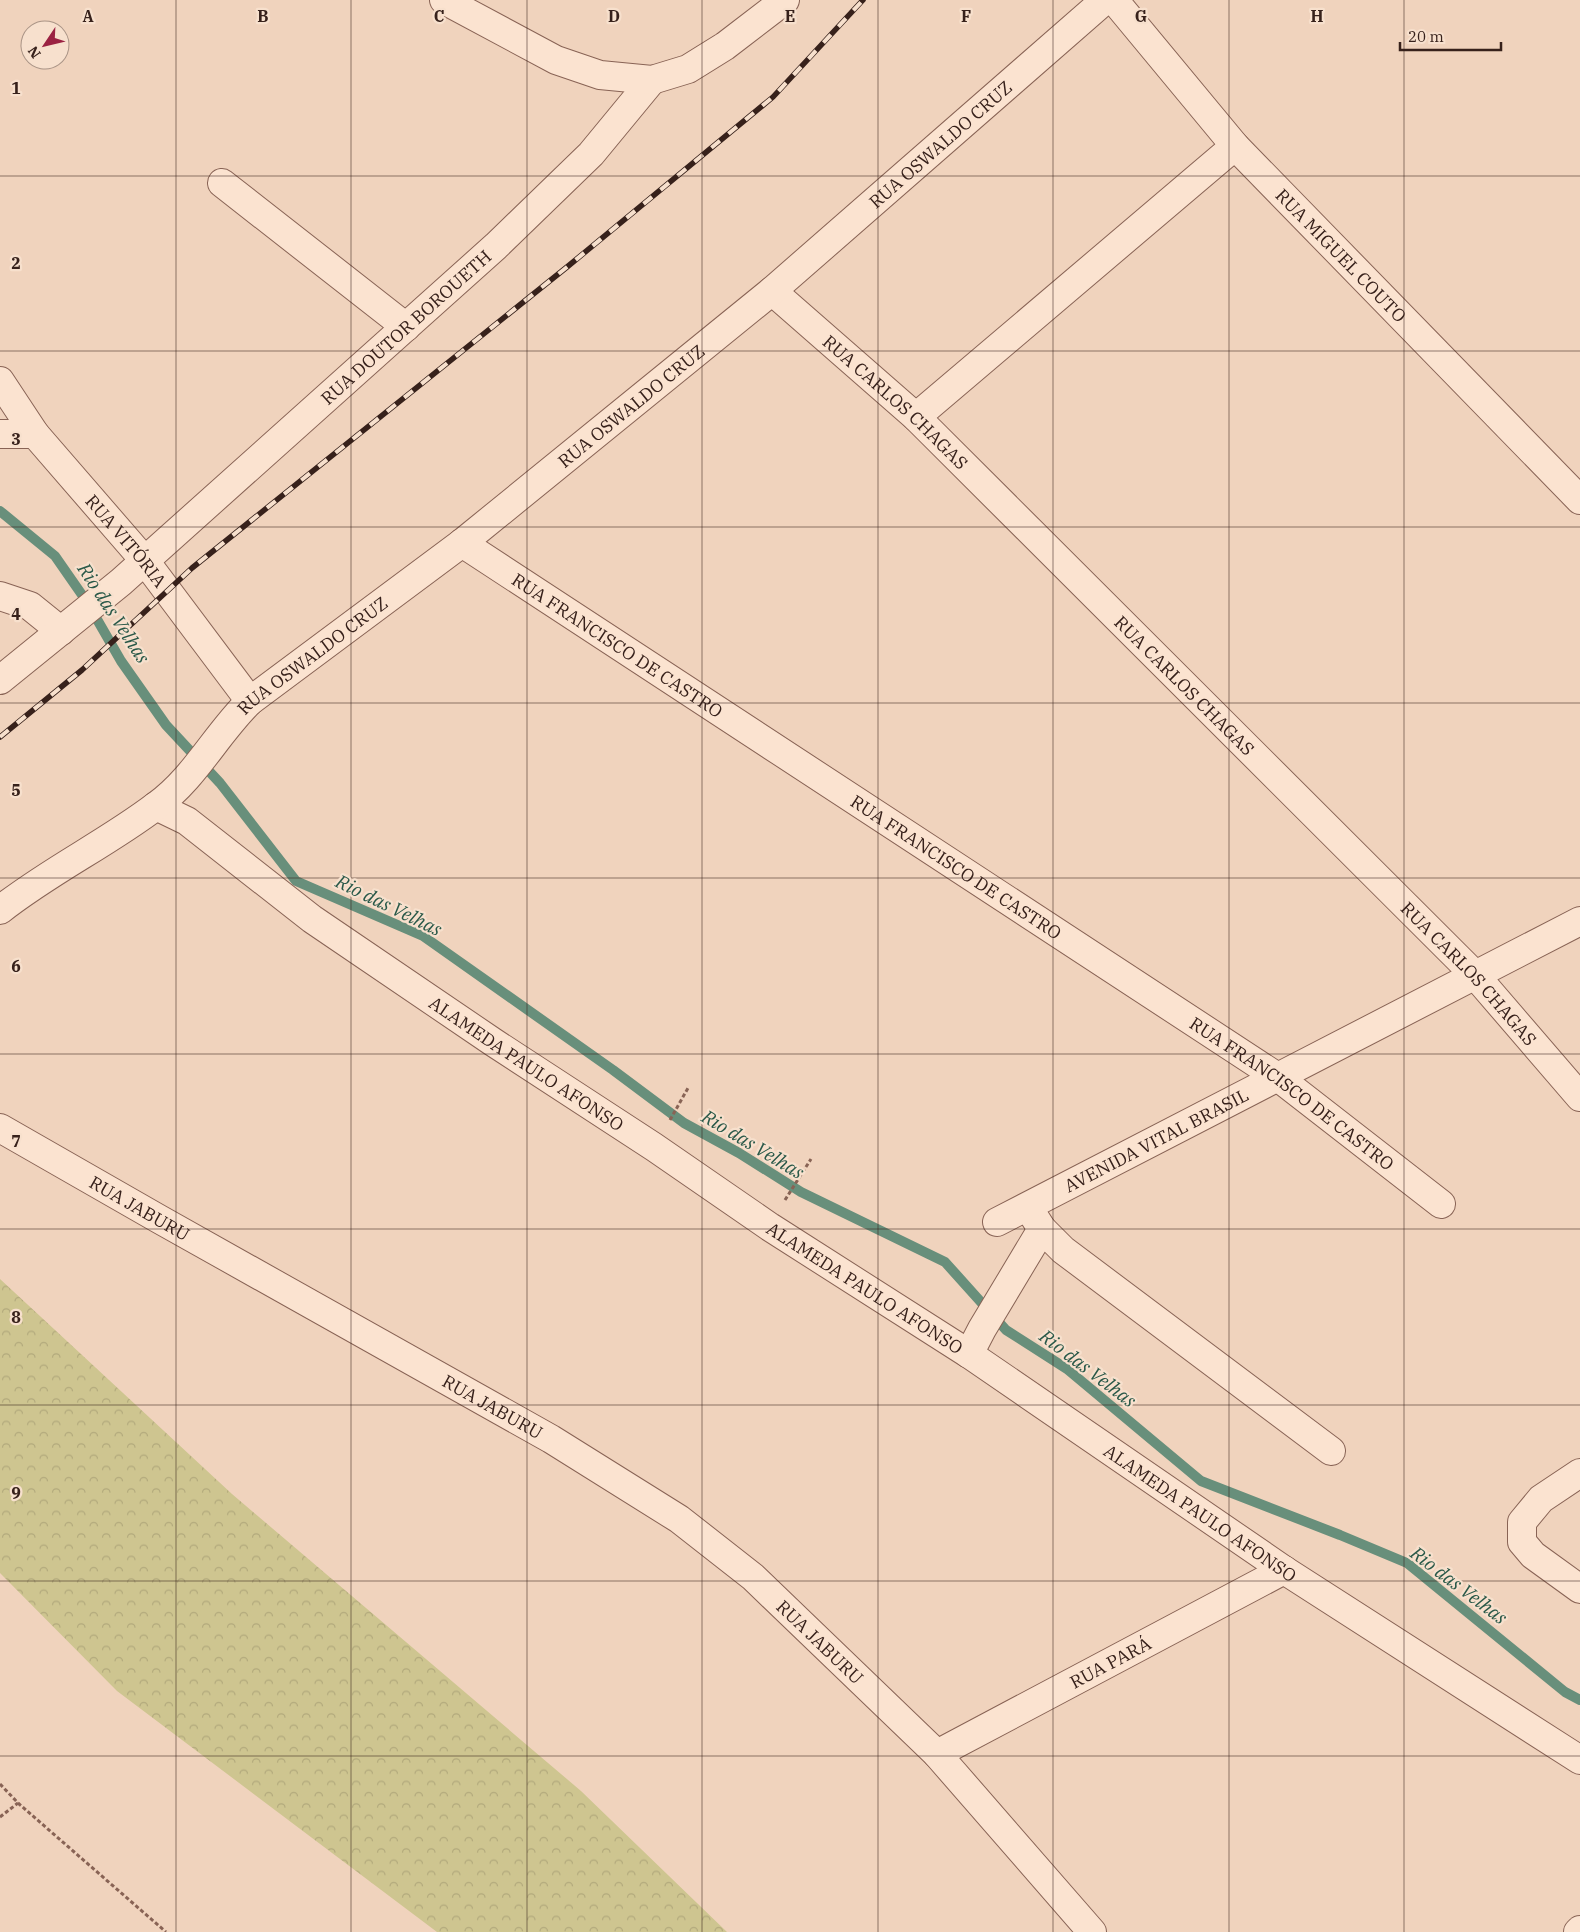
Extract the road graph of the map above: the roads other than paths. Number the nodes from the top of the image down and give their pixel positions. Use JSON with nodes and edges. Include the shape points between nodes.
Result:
{"nodes":[{"id":1,"x":444,"y":0,"type":"edge"},
{"id":2,"x":785,"y":0,"type":"edge"},
{"id":3,"x":1105,"y":0,"type":"edge"},
{"id":4,"x":1114,"y":0,"type":"edge"},
{"id":5,"x":652,"y":80,"type":"junction"},
{"id":6,"x":1235,"y":146,"type":"junction"},
{"id":7,"x":222,"y":183,"type":"dead end"},
{"id":8,"x":772,"y":291,"type":"junction"},
{"id":9,"x":406,"y":327,"type":"junction"},
{"id":10,"x":0,"y":381,"type":"edge"},
{"id":11,"x":916,"y":417,"type":"junction"},
{"id":12,"x":0,"y":434,"type":"edge"},
{"id":13,"x":35,"y":434,"type":"junction"},
{"id":14,"x":1580,"y":500,"type":"edge"},
{"id":15,"x":462,"y":543,"type":"junction"},
{"id":16,"x":145,"y":561,"type":"junction"},
{"id":17,"x":0,"y":596,"type":"edge"},
{"id":18,"x":67,"y":626,"type":"junction"},
{"id":19,"x":0,"y":680,"type":"edge"},
{"id":20,"x":243,"y":708,"type":"junction"},
{"id":21,"x":156,"y":806,"type":"junction"},
{"id":22,"x":0,"y":910,"type":"edge"},
{"id":23,"x":1580,"y":921,"type":"edge"},
{"id":24,"x":1475,"y":975,"type":"junction"},
{"id":25,"x":1279,"y":1078,"type":"junction"},
{"id":26,"x":1580,"y":1097,"type":"edge"},
{"id":27,"x":0,"y":1128,"type":"edge"},
{"id":28,"x":1441,"y":1204,"type":"dead end"},
{"id":29,"x":1028,"y":1207,"type":"junction"},
{"id":30,"x":997,"y":1222,"type":"dead end"},
{"id":31,"x":1042,"y":1230,"type":"junction"},
{"id":32,"x":968,"y":1354,"type":"junction"},
{"id":33,"x":1331,"y":1451,"type":"dead end"},
{"id":34,"x":1580,"y":1472,"type":"edge"},
{"id":35,"x":1284,"y":1570,"type":"junction"},
{"id":36,"x":1580,"y":1589,"type":"edge"},
{"id":37,"x":937,"y":1754,"type":"junction"},
{"id":38,"x":1580,"y":1760,"type":"edge"},
{"id":39,"x":1092,"y":1932,"type":"edge"}],
"edges":[{"from":1,"to":5,"type":"street","via":[[556,60],[600,75]]},
{"from":2,"to":5,"type":"street","via":[[718,51],[688,69]]},
{"from":3,"to":8,"type":"street","name":"RUA OSWALDO CRUZ"},
{"from":4,"to":6,"type":"street","name":"RUA MIGUEL COUTO"},
{"from":5,"to":9,"type":"street","name":"RUA DOUTOR BOROUETH","via":[[591,154]]},
{"from":6,"to":11,"type":"street"},
{"from":6,"to":14,"type":"street","name":"RUA MIGUEL COUTO"},
{"from":7,"to":9,"type":"street"},
{"from":8,"to":11,"type":"street","name":"RUA CARLOS CHAGAS"},
{"from":8,"to":15,"type":"street","name":"RUA OSWALDO CRUZ"},
{"from":9,"to":16,"type":"street","name":"RUA DOUTOR BOROUETH"},
{"from":10,"to":13,"type":"street","name":"RUA VITÓRIA"},
{"from":11,"to":24,"type":"street","name":"RUA CARLOS CHAGAS"},
{"from":12,"to":13,"type":"street"},
{"from":13,"to":16,"type":"street","name":"RUA VITÓRIA"},
{"from":15,"to":20,"type":"street","name":"RUA OSWALDO CRUZ"},
{"from":15,"to":25,"type":"street","name":"RUA FRANCISCO DE CASTRO"},
{"from":16,"to":18,"type":"street","name":"RUA DOUTOR BOROUETH"},
{"from":16,"to":20,"type":"street","name":"RUA VITÓRIA"},
{"from":17,"to":18,"type":"street","via":[[30,606]]},
{"from":18,"to":19,"type":"street","name":"RUA DOUTOR BOROUETH"},
{"from":20,"to":21,"type":"street","name":"RUA OSWALDO CRUZ","via":[[182,785]]},
{"from":21,"to":22,"type":"street","name":"RUA OSWALDO CRUZ"},
{"from":21,"to":32,"type":"street","name":"ALAMEDA PAULO AFONSO","via":[[187,821],[312,919],[476,1031]]},
{"from":23,"to":24,"type":"street","name":"AVENIDA VITAL BRASIL"},
{"from":24,"to":25,"type":"street","name":"AVENIDA VITAL BRASIL"},
{"from":24,"to":26,"type":"street","name":"RUA CARLOS CHAGAS"},
{"from":25,"to":28,"type":"street","name":"RUA FRANCISCO DE CASTRO"},
{"from":25,"to":29,"type":"street","name":"AVENIDA VITAL BRASIL"},
{"from":27,"to":37,"type":"street","name":"RUA JABURU","via":[[551,1439],[678,1518],[753,1577]]},
{"from":29,"to":30,"type":"street","name":"AVENIDA VITAL BRASIL"},
{"from":29,"to":31,"type":"street"},
{"from":31,"to":32,"type":"street"},
{"from":31,"to":33,"type":"street","via":[[1062,1250]]},
{"from":32,"to":35,"type":"street","name":"ALAMEDA PAULO AFONSO"},
{"from":34,"to":36,"type":"street","via":[[1541,1499],[1522,1522],[1522,1542],[1533,1555]]},
{"from":35,"to":37,"type":"street","name":"RUA PARÁ"},
{"from":35,"to":38,"type":"street","name":"ALAMEDA PAULO AFONSO"},
{"from":37,"to":39,"type":"street","name":"RUA JABURU"}]}
